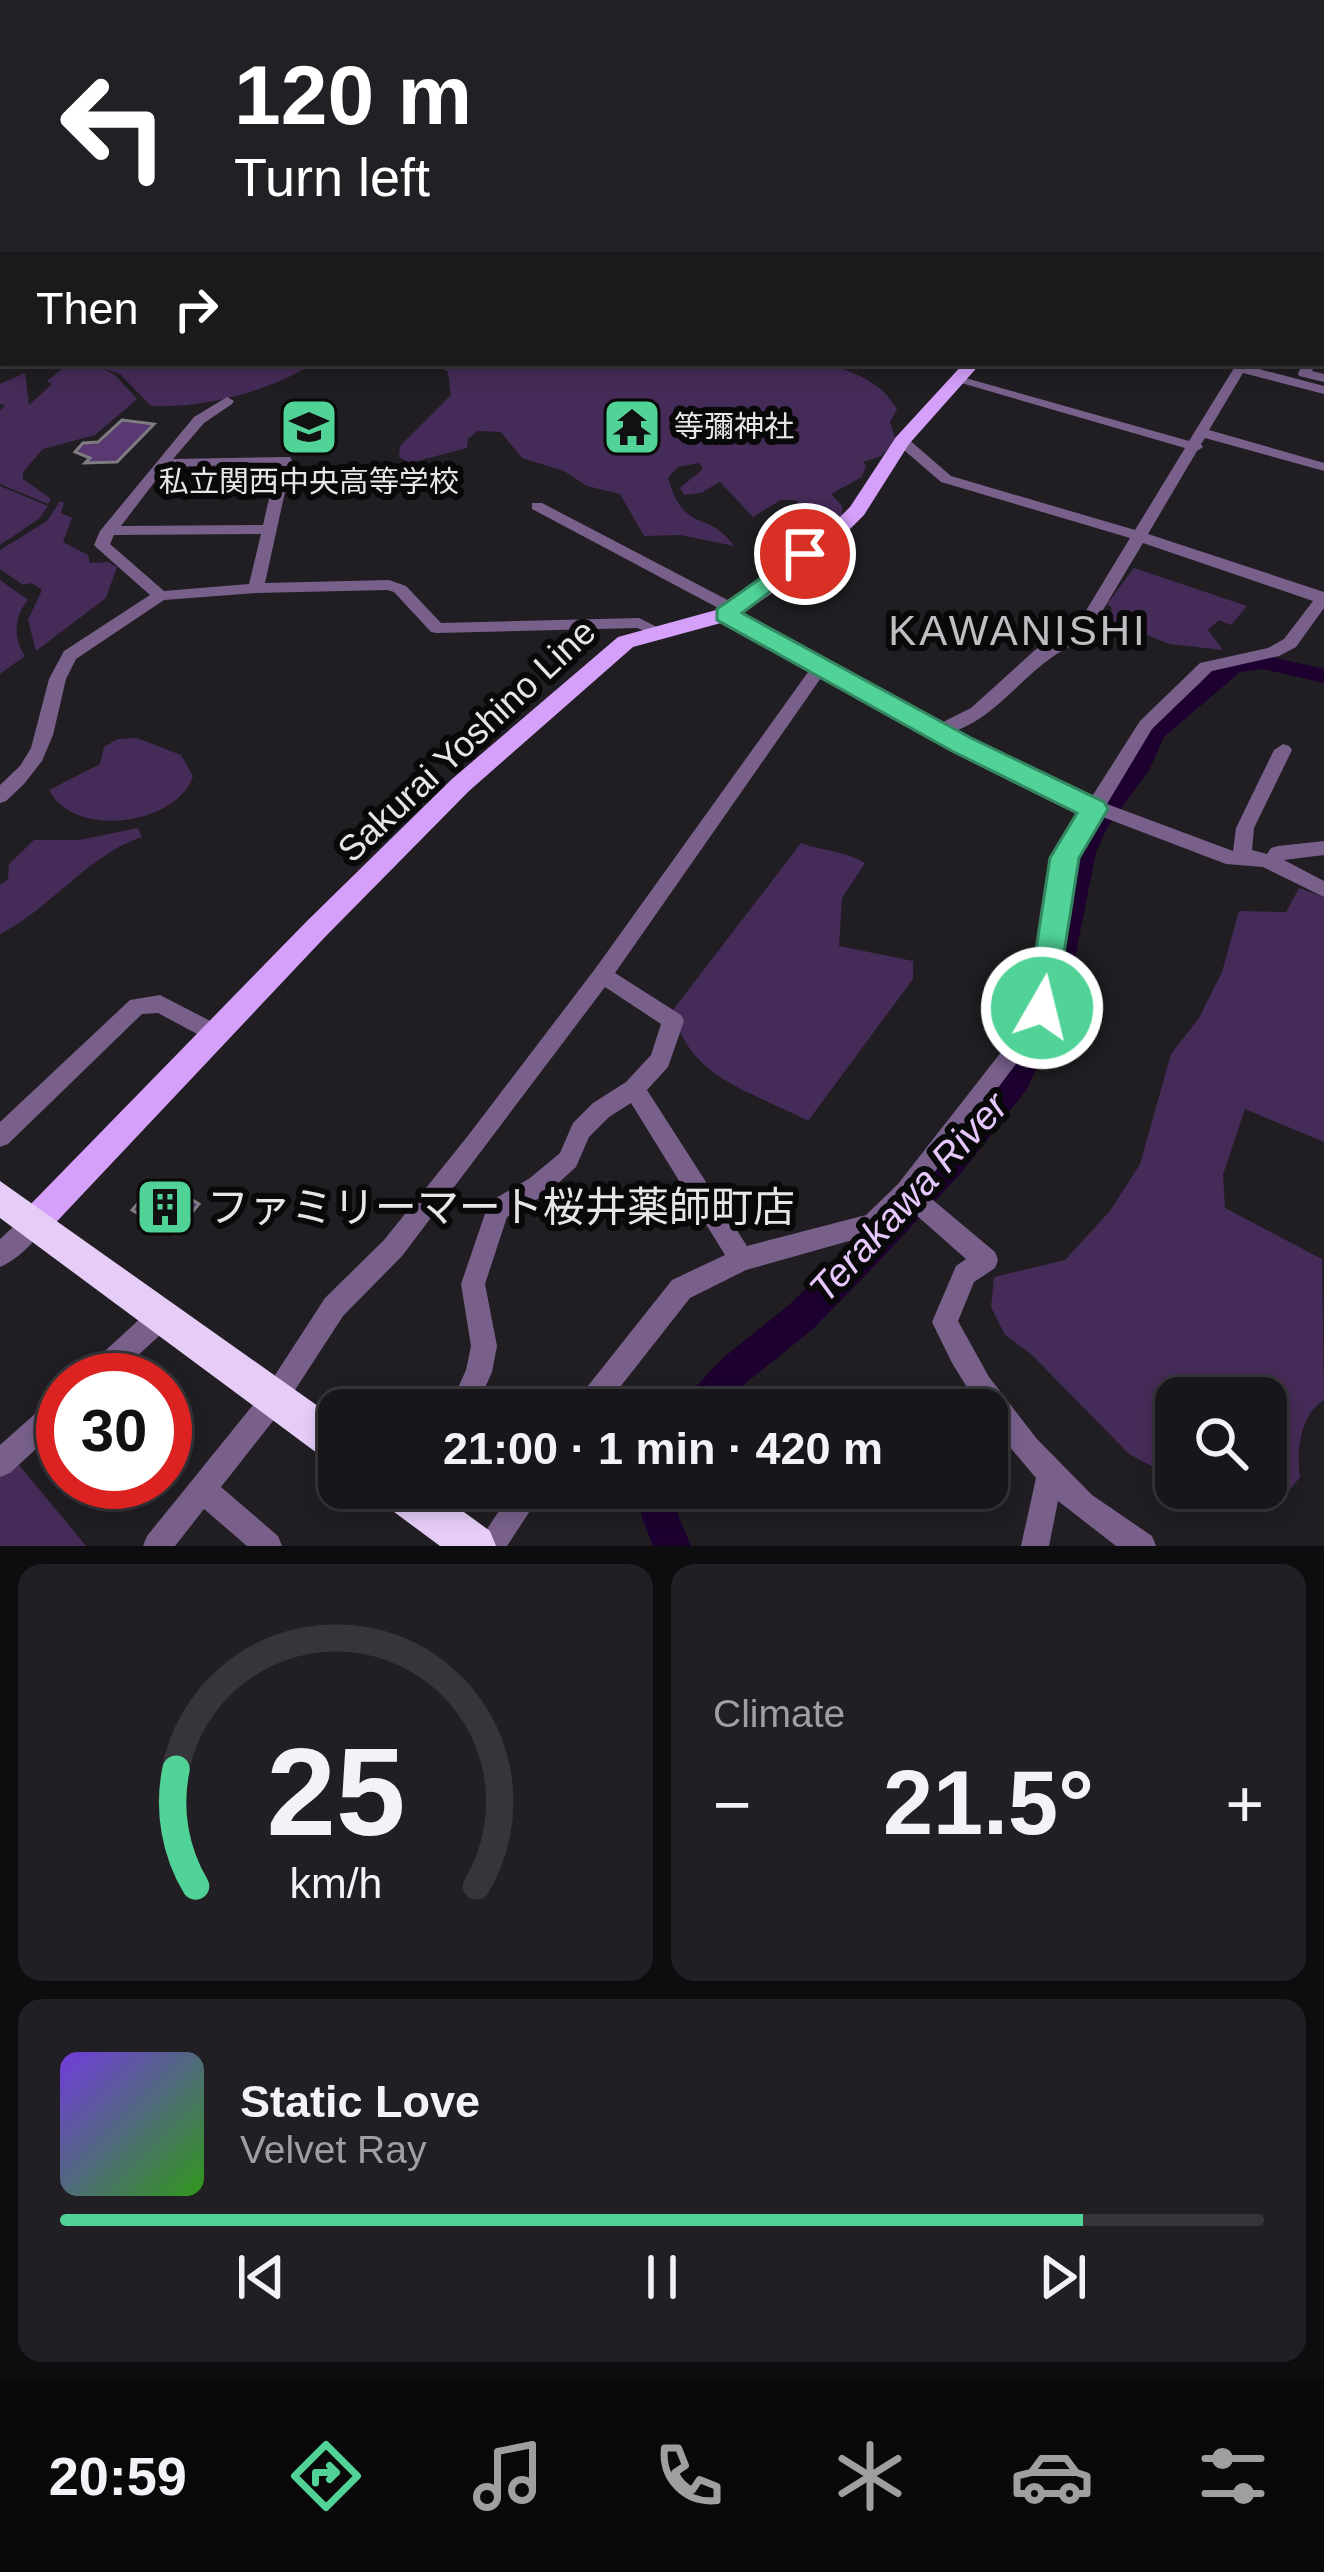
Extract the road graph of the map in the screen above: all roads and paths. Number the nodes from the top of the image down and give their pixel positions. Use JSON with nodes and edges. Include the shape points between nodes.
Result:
{"nodes":[{"id":1,"x":965,"y":372,"type":"edge"},
{"id":2,"x":1324,"y":390,"type":"edge"},
{"id":3,"x":226,"y":401,"type":"dead end"},
{"id":4,"x":1200,"y":440,"type":"junction"},
{"id":5,"x":902,"y":441,"type":"junction"},
{"id":6,"x":162,"y":463,"type":"junction"},
{"id":7,"x":1324,"y":467,"type":"edge"},
{"id":8,"x":537,"y":506,"type":"dead end"},
{"id":9,"x":268,"y":529,"type":"junction"},
{"id":10,"x":107,"y":531,"type":"junction"},
{"id":11,"x":1141,"y":537,"type":"junction"},
{"id":12,"x":256,"y":588,"type":"junction"},
{"id":13,"x":160,"y":596,"type":"junction"},
{"id":14,"x":1323,"y":598,"type":"edge"},
{"id":15,"x":729,"y":612,"type":"junction"},
{"id":16,"x":653,"y":628,"type":"junction"},
{"id":17,"x":821,"y":666,"type":"junction"},
{"id":18,"x":938,"y":731,"type":"junction"},
{"id":19,"x":1283,"y":751,"type":"dead end"},
{"id":20,"x":0,"y":796,"type":"edge"},
{"id":21,"x":1104,"y":813,"type":"junction"},
{"id":22,"x":1324,"y":848,"type":"edge"},
{"id":23,"x":1242,"y":856,"type":"junction"},
{"id":24,"x":1272,"y":862,"type":"junction"},
{"id":25,"x":1324,"y":890,"type":"edge"},
{"id":26,"x":602,"y":975,"type":"junction"},
{"id":27,"x":218,"y":1035,"type":"junction"},
{"id":28,"x":634,"y":1089,"type":"junction"},
{"id":29,"x":0,"y":1137,"type":"edge"},
{"id":30,"x":0,"y":1197,"type":"edge"},
{"id":31,"x":912,"y":1197,"type":"junction"},
{"id":32,"x":35,"y":1222,"type":"junction"},
{"id":33,"x":0,"y":1255,"type":"edge"},
{"id":34,"x":742,"y":1259,"type":"junction"},
{"id":35,"x":163,"y":1315,"type":"junction"},
{"id":36,"x":121,"y":1353,"type":"edge"},
{"id":37,"x":471,"y":1389,"type":"edge"},
{"id":38,"x":602,"y":1389,"type":"edge"},
{"id":39,"x":275,"y":1398,"type":"junction"},
{"id":40,"x":36,"y":1430,"type":"edge"},
{"id":41,"x":318,"y":1430,"type":"edge"},
{"id":42,"x":0,"y":1463,"type":"edge"},
{"id":43,"x":1050,"y":1475,"type":"junction"},
{"id":44,"x":203,"y":1490,"type":"junction"},
{"id":45,"x":426,"y":1509,"type":"edge"},
{"id":46,"x":516,"y":1509,"type":"edge"},
{"id":47,"x":157,"y":1546,"type":"edge"},
{"id":48,"x":268,"y":1546,"type":"edge"},
{"id":49,"x":475,"y":1546,"type":"edge"},
{"id":50,"x":490,"y":1546,"type":"edge"},
{"id":51,"x":1035,"y":1546,"type":"edge"},
{"id":52,"x":1142,"y":1546,"type":"edge"}],
"edges":[{"from":1,"to":4,"type":"street"},
{"from":1,"to":5,"type":"main road","name":"Sakurai Yoshino Line"},
{"from":2,"to":4,"type":"street","via":[[1240,368]]},
{"from":3,"to":6,"type":"street"},
{"from":4,"to":7,"type":"street"},
{"from":4,"to":11,"type":"street"},
{"from":5,"to":11,"type":"street","via":[[946,479]]},
{"from":5,"to":15,"type":"main road","name":"Sakurai Yoshino Line","via":[[857,511]]},
{"from":6,"to":9,"type":"street","via":[[285,460]]},
{"from":6,"to":10,"type":"street"},
{"from":8,"to":15,"type":"street"},
{"from":9,"to":10,"type":"street"},
{"from":9,"to":12,"type":"street"},
{"from":10,"to":13,"type":"street","via":[[102,544]]},
{"from":11,"to":14,"type":"street"},
{"from":11,"to":18,"type":"street","via":[[1079,635],[1053,641],[971,719]]},
{"from":12,"to":13,"type":"street"},
{"from":12,"to":16,"type":"street","via":[[389,585],[437,628]]},
{"from":13,"to":20,"type":"street","via":[[60,667],[32,764]]},
{"from":14,"to":21,"type":"street","via":[[1290,643],[1206,667],[1185,682],[1147,725]]},
{"from":15,"to":16,"type":"main road","name":"Sakurai Yoshino Line"},
{"from":15,"to":17,"type":"street"},
{"from":16,"to":27,"type":"main road","name":"Sakurai Yoshino Line","via":[[616,647],[512,739]]},
{"from":17,"to":18,"type":"street"},
{"from":17,"to":26,"type":"street"},
{"from":18,"to":21,"type":"street"},
{"from":19,"to":23,"type":"street","via":[[1245,828]]},
{"from":21,"to":23,"type":"street"},
{"from":21,"to":31,"type":"street","via":[[1064,858],[1042,1008],[1032,1028]]},
{"from":22,"to":24,"type":"street","via":[[1278,853]]},
{"from":23,"to":24,"type":"street"},
{"from":24,"to":25,"type":"street"},
{"from":26,"to":28,"type":"street","via":[[674,1022],[661,1060]]},
{"from":26,"to":39,"type":"street","via":[[393,1248],[334,1307]]},
{"from":27,"to":29,"type":"street","via":[[160,1004],[137,1006]]},
{"from":27,"to":32,"type":"main road","name":"Sakurai Yoshino Line"},
{"from":28,"to":34,"type":"street"},
{"from":28,"to":37,"type":"street","via":[[581,1130],[568,1160],[497,1210],[473,1284],[484,1346]]},
{"from":30,"to":32,"type":"highway"},
{"from":31,"to":34,"type":"street","via":[[873,1224]]},
{"from":31,"to":43,"type":"street","via":[[986,1260],[965,1274],[945,1322],[964,1365]]},
{"from":32,"to":33,"type":"street"},
{"from":32,"to":35,"type":"highway"},
{"from":34,"to":38,"type":"street","via":[[681,1289]]},
{"from":35,"to":36,"type":"street"},
{"from":35,"to":39,"type":"highway"},
{"from":39,"to":41,"type":"highway"},
{"from":39,"to":44,"type":"street"},
{"from":40,"to":42,"type":"street"},
{"from":43,"to":51,"type":"street"},
{"from":43,"to":52,"type":"street"},
{"from":44,"to":47,"type":"street"},
{"from":44,"to":48,"type":"street"},
{"from":45,"to":49,"type":"highway"},
{"from":46,"to":50,"type":"street"}]}
